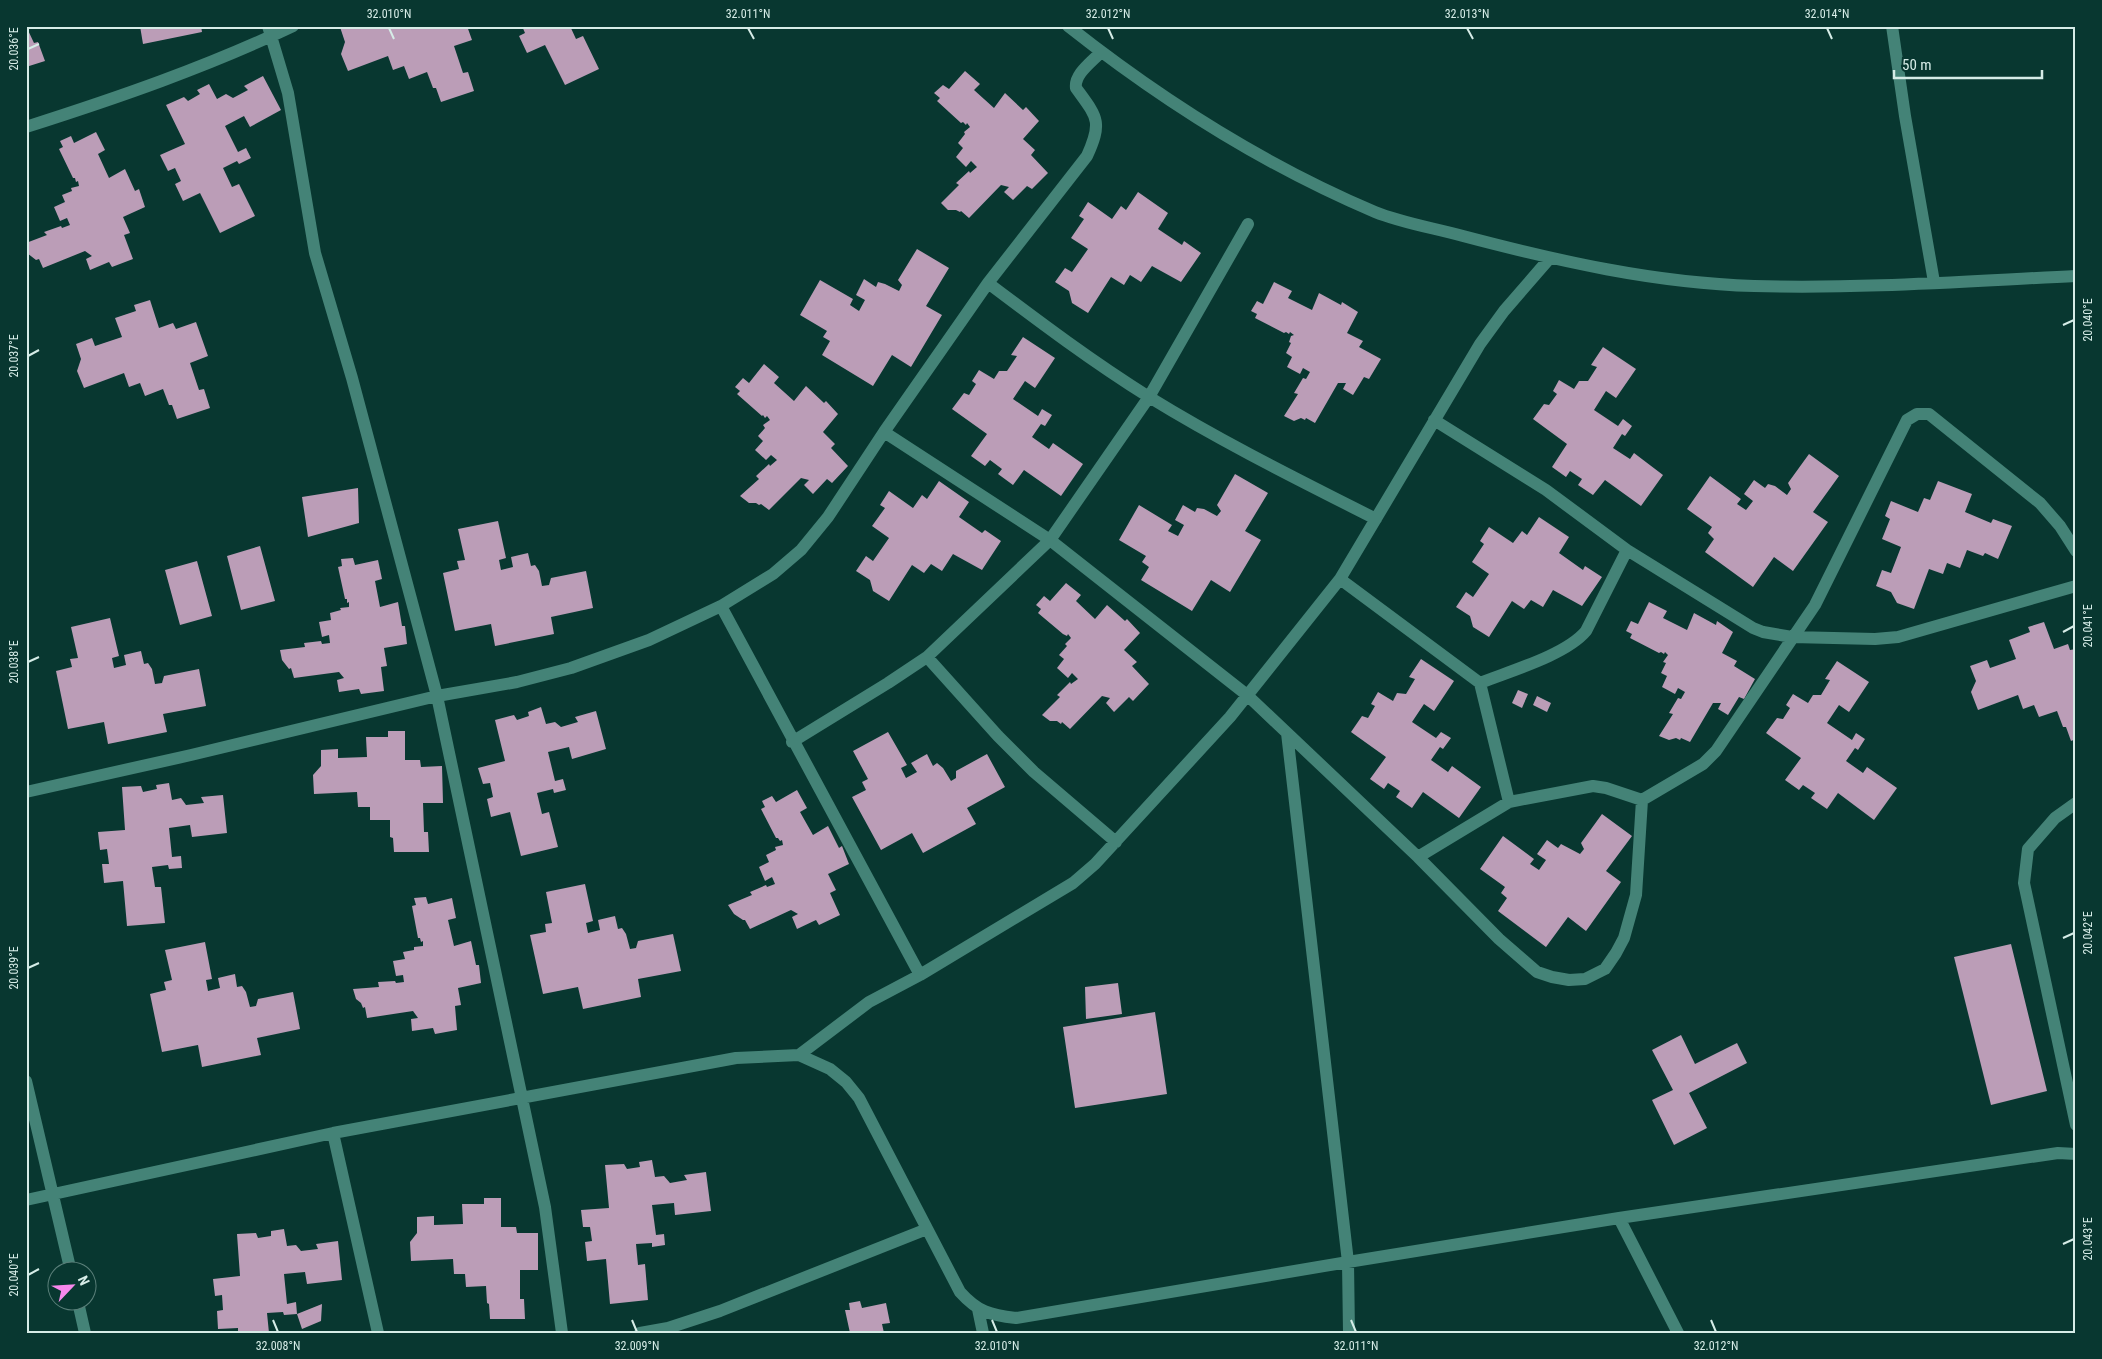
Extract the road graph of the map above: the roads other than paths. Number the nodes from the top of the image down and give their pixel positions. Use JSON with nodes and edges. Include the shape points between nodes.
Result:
{"nodes":[{"id":1,"x":293,"y":26,"type":"edge"},
{"id":2,"x":1068,"y":26,"type":"edge"},
{"id":3,"x":1892,"y":26,"type":"edge"},
{"id":4,"x":270,"y":31,"type":"edge"},
{"id":5,"x":1101,"y":52,"type":"junction"},
{"id":6,"x":26,"y":127,"type":"edge"},
{"id":7,"x":1248,"y":224,"type":"dead end"},
{"id":8,"x":1549,"y":259,"type":"junction"},
{"id":9,"x":2076,"y":276,"type":"edge"},
{"id":10,"x":1934,"y":282,"type":"junction"},
{"id":11,"x":988,"y":283,"type":"junction"},
{"id":12,"x":1149,"y":397,"type":"junction"},
{"id":13,"x":1434,"y":420,"type":"junction"},
{"id":14,"x":884,"y":432,"type":"junction"},
{"id":15,"x":1376,"y":520,"type":"junction"},
{"id":16,"x":1050,"y":540,"type":"junction"},
{"id":17,"x":1627,"y":550,"type":"junction"},
{"id":18,"x":2076,"y":551,"type":"edge"},
{"id":19,"x":1340,"y":580,"type":"junction"},
{"id":20,"x":2076,"y":586,"type":"edge"},
{"id":21,"x":721,"y":606,"type":"junction"},
{"id":22,"x":1792,"y":637,"type":"junction"},
{"id":23,"x":927,"y":657,"type":"junction"},
{"id":24,"x":1480,"y":683,"type":"junction"},
{"id":25,"x":1247,"y":695,"type":"junction"},
{"id":26,"x":437,"y":696,"type":"junction"},
{"id":27,"x":1287,"y":732,"type":"junction"},
{"id":28,"x":792,"y":742,"type":"junction"},
{"id":29,"x":26,"y":792,"type":"edge"},
{"id":30,"x":1642,"y":800,"type":"junction"},
{"id":31,"x":1509,"y":802,"type":"junction"},
{"id":32,"x":2076,"y":803,"type":"edge"},
{"id":33,"x":1116,"y":842,"type":"junction"},
{"id":34,"x":1418,"y":857,"type":"junction"},
{"id":35,"x":920,"y":975,"type":"junction"},
{"id":36,"x":799,"y":1055,"type":"junction"},
{"id":37,"x":26,"y":1081,"type":"edge"},
{"id":38,"x":523,"y":1097,"type":"junction"},
{"id":39,"x":2076,"y":1125,"type":"edge"},
{"id":40,"x":333,"y":1134,"type":"junction"},
{"id":41,"x":2076,"y":1154,"type":"edge"},
{"id":42,"x":52,"y":1194,"type":"junction"},
{"id":43,"x":26,"y":1200,"type":"edge"},
{"id":44,"x":1619,"y":1218,"type":"junction"},
{"id":45,"x":926,"y":1229,"type":"junction"},
{"id":46,"x":68,"y":1262,"type":"edge"},
{"id":47,"x":1348,"y":1262,"type":"junction"},
{"id":48,"x":978,"y":1309,"type":"junction"},
{"id":49,"x":80,"y":1312,"type":"edge"},
{"id":50,"x":85,"y":1333,"type":"edge"},
{"id":51,"x":378,"y":1333,"type":"edge"},
{"id":52,"x":562,"y":1333,"type":"edge"},
{"id":53,"x":640,"y":1333,"type":"edge"},
{"id":54,"x":983,"y":1333,"type":"edge"},
{"id":55,"x":1350,"y":1333,"type":"edge"},
{"id":56,"x":1678,"y":1333,"type":"edge"}],
"edges":[{"from":1,"to":4,"type":"street"},
{"from":2,"to":5,"type":"street"},
{"from":3,"to":10,"type":"street"},
{"from":4,"to":6,"type":"street","via":[[120,97]]},
{"from":4,"to":26,"type":"street","via":[[288,93],[315,253]]},
{"from":5,"to":8,"type":"street","via":[[1200,122],[1284,170],[1378,213]]},
{"from":5,"to":11,"type":"street","via":[[1075,83],[1096,119],[1096,131],[1087,156]]},
{"from":7,"to":12,"type":"street"},
{"from":8,"to":10,"type":"street","via":[[1658,279],[1753,286]]},
{"from":8,"to":13,"type":"street","via":[[1485,337]]},
{"from":9,"to":10,"type":"street"},
{"from":11,"to":12,"type":"street","via":[[1069,345]]},
{"from":11,"to":14,"type":"street"},
{"from":12,"to":15,"type":"street","via":[[1243,451]]},
{"from":12,"to":16,"type":"street"},
{"from":13,"to":15,"type":"street"},
{"from":13,"to":17,"type":"street","via":[[1546,490]]},
{"from":14,"to":16,"type":"street"},
{"from":14,"to":21,"type":"street","via":[[828,517],[801,550],[773,574]]},
{"from":15,"to":19,"type":"street"},
{"from":16,"to":23,"type":"street"},
{"from":16,"to":25,"type":"street"},
{"from":17,"to":22,"type":"street","via":[[1753,628]]},
{"from":17,"to":24,"type":"street","via":[[1580,638],[1564,649]]},
{"from":18,"to":22,"type":"street","via":[[2040,503],[1923,412],[1907,420],[1815,605]]},
{"from":19,"to":24,"type":"street"},
{"from":19,"to":25,"type":"street"},
{"from":20,"to":22,"type":"street","via":[[1898,637]]},
{"from":21,"to":26,"type":"street","via":[[649,640],[571,668],[517,682]]},
{"from":21,"to":28,"type":"street"},
{"from":22,"to":30,"type":"street","via":[[1710,758]]},
{"from":23,"to":28,"type":"street"},
{"from":23,"to":33,"type":"street","via":[[1028,766]]},
{"from":24,"to":31,"type":"street"},
{"from":25,"to":27,"type":"street"},
{"from":25,"to":33,"type":"street","via":[[1230,718]]},
{"from":26,"to":29,"type":"street"},
{"from":26,"to":38,"type":"street"},
{"from":27,"to":34,"type":"street"},
{"from":27,"to":47,"type":"street"},
{"from":28,"to":35,"type":"street"},
{"from":30,"to":31,"type":"street","via":[[1593,786]]},
{"from":30,"to":34,"type":"street","via":[[1636,895],[1624,938],[1605,969],[1585,979],[1570,980],[1537,972],[1499,939]]},
{"from":31,"to":34,"type":"street"},
{"from":32,"to":39,"type":"street","via":[[2055,818],[2028,848],[2024,883]]},
{"from":33,"to":35,"type":"street","via":[[1073,884]]},
{"from":35,"to":36,"type":"street","via":[[869,1002]]},
{"from":36,"to":38,"type":"street","via":[[736,1058]]},
{"from":36,"to":45,"type":"street","via":[[830,1069],[859,1098]]},
{"from":37,"to":42,"type":"street"},
{"from":38,"to":40,"type":"street"},
{"from":38,"to":52,"type":"street","via":[[545,1207]]},
{"from":40,"to":42,"type":"street"},
{"from":40,"to":51,"type":"street"},
{"from":41,"to":44,"type":"street","via":[[2058,1153]]},
{"from":42,"to":43,"type":"street"},
{"from":42,"to":46,"type":"street"},
{"from":44,"to":47,"type":"street"},
{"from":44,"to":56,"type":"street"},
{"from":45,"to":48,"type":"street","via":[[960,1292]]},
{"from":45,"to":53,"type":"street","via":[[720,1311],[668,1328]]},
{"from":47,"to":48,"type":"street","via":[[1016,1318],[992,1315]]},
{"from":47,"to":55,"type":"street"},
{"from":48,"to":54,"type":"street"},
{"from":49,"to":50,"type":"street"}]}
